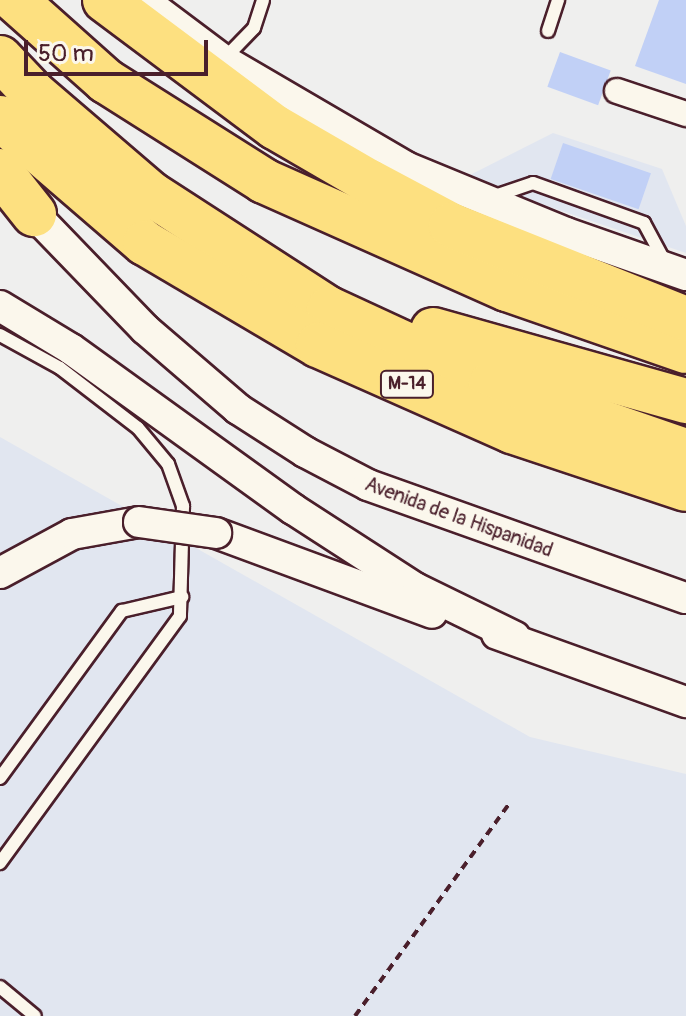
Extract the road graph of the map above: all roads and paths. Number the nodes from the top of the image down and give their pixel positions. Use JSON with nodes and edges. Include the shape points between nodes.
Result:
{"nodes":[{"id":1,"x":15,"y":0,"type":"edge"},
{"id":2,"x":105,"y":0,"type":"edge"},
{"id":3,"x":143,"y":0,"type":"edge"},
{"id":4,"x":150,"y":0,"type":"edge"},
{"id":5,"x":263,"y":0,"type":"edge"},
{"id":6,"x":558,"y":0,"type":"edge"},
{"id":7,"x":548,"y":31,"type":"dead end"},
{"id":8,"x":186,"y":36,"type":"junction"},
{"id":9,"x":0,"y":58,"type":"edge"},
{"id":10,"x":223,"y":60,"type":"junction"},
{"id":11,"x":617,"y":91,"type":"dead end"},
{"id":12,"x":686,"y":114,"type":"edge"},
{"id":13,"x":0,"y":118,"type":"edge"},
{"id":14,"x":0,"y":171,"type":"edge"},
{"id":15,"x":34,"y":214,"type":"joint"},
{"id":16,"x":254,"y":264,"type":"junction"},
{"id":17,"x":677,"y":272,"type":"edge"},
{"id":18,"x":0,"y":306,"type":"edge"},
{"id":19,"x":686,"y":319,"type":"edge"},
{"id":20,"x":0,"y":335,"type":"edge"},
{"id":21,"x":686,"y":351,"type":"edge"},
{"id":22,"x":686,"y":401,"type":"edge"},
{"id":23,"x":686,"y":451,"type":"edge"},
{"id":24,"x":686,"y":489,"type":"edge"},
{"id":25,"x":0,"y":573,"type":"edge"},
{"id":26,"x":182,"y":597,"type":"junction"},
{"id":27,"x":686,"y":598,"type":"edge"},
{"id":28,"x":515,"y":637,"type":"junction"},
{"id":29,"x":686,"y":702,"type":"edge"},
{"id":30,"x":0,"y":778,"type":"edge"},
{"id":31,"x":510,"y":803,"type":"dead end"},
{"id":32,"x":0,"y":863,"type":"edge"},
{"id":33,"x":0,"y":987,"type":"edge"},
{"id":34,"x":35,"y":1016,"type":"edge"},
{"id":35,"x":355,"y":1016,"type":"edge"}],
"edges":[{"from":1,"to":21,"type":"highway","via":[[106,81],[264,181],[507,289]]},
{"from":2,"to":19,"type":"highway","via":[[275,127],[370,182],[451,225]]},
{"from":3,"to":8,"type":"street"},
{"from":4,"to":8,"type":"street"},
{"from":5,"to":10,"type":"lane","via":[[254,28]]},
{"from":6,"to":7,"type":"lane"},
{"from":8,"to":10,"type":"street"},
{"from":9,"to":16,"type":"highway","number":"M-14","via":[[151,194]]},
{"from":10,"to":17,"type":"street","via":[[406,167]]},
{"from":11,"to":12,"type":"street"},
{"from":13,"to":24,"type":"highway","number":"M-14","via":[[145,243],[318,345],[512,431]]},
{"from":14,"to":15,"type":"highway"},
{"from":15,"to":27,"type":"street","name":"Avenida de la Hispanidad","via":[[145,329],[238,409],[305,452],[368,485]]},
{"from":16,"to":22,"type":"highway","via":[[483,347]]},
{"from":16,"to":23,"type":"highway","number":"M-14","via":[[329,309],[491,384]]},
{"from":18,"to":28,"type":"street","via":[[71,349],[379,564]]},
{"from":20,"to":26,"type":"lane","via":[[60,368],[138,428],[168,464],[183,506]]},
{"from":25,"to":28,"type":"street","bridge":true,"via":[[72,534],[139,522],[216,533],[485,632]]},
{"from":26,"to":30,"type":"lane","via":[[122,611]]},
{"from":26,"to":32,"type":"lane","via":[[180,616]]},
{"from":28,"to":29,"type":"street"},
{"from":31,"to":35,"type":"path"},
{"from":33,"to":34,"type":"lane"}]}
